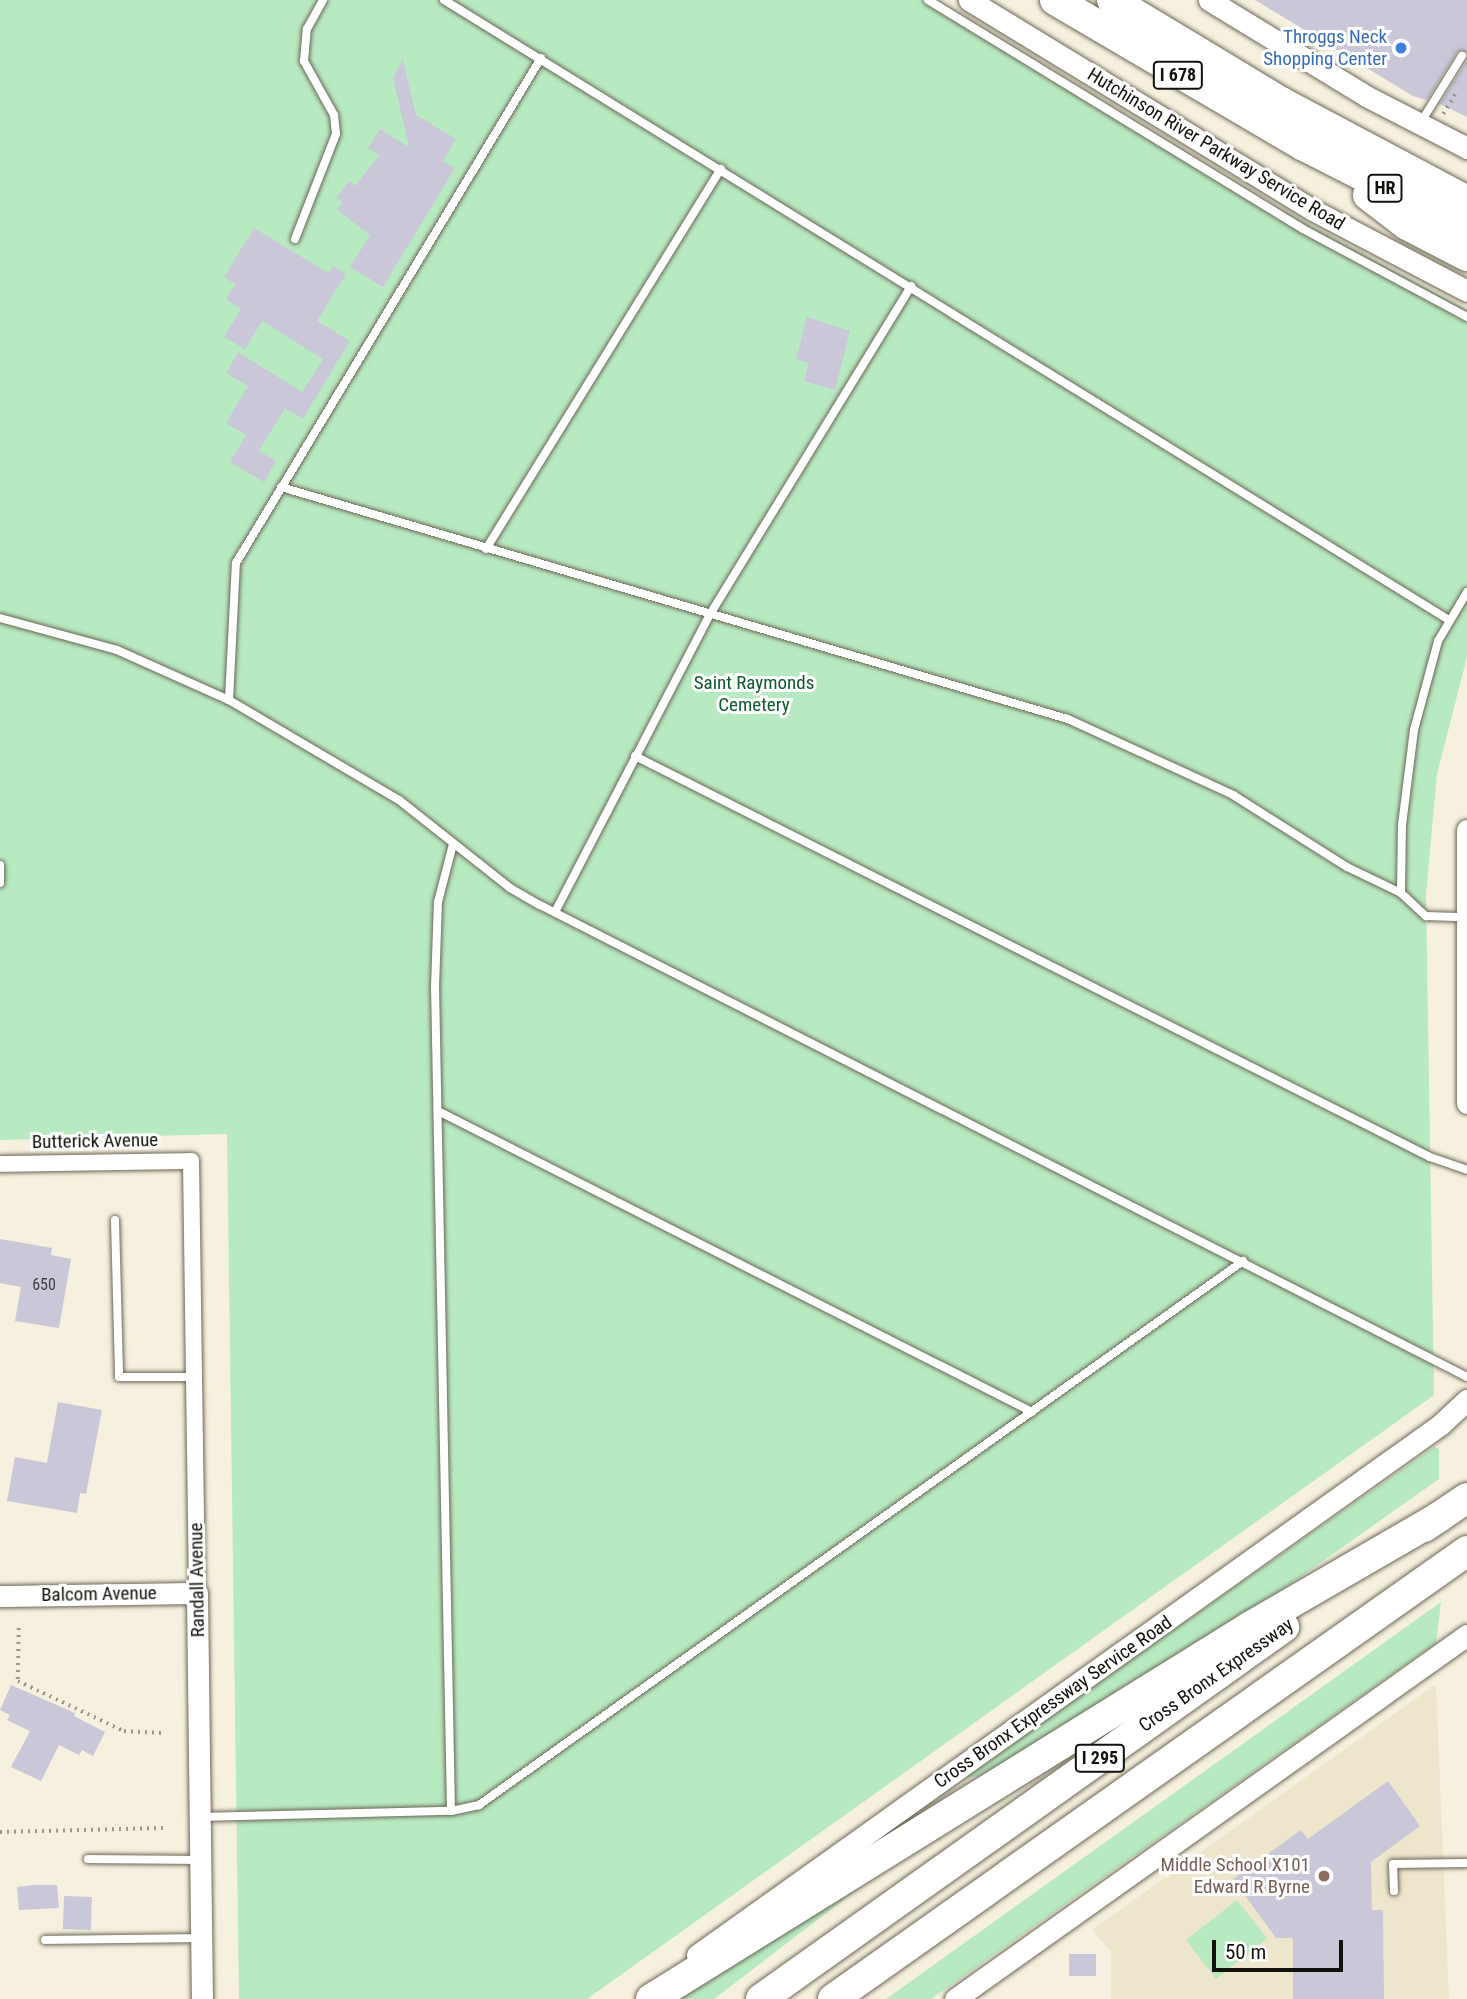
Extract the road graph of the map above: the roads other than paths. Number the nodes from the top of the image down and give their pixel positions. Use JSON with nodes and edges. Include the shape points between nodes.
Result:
{"nodes":[{"id":1,"x":323,"y":0,"type":"edge"},
{"id":2,"x":444,"y":0,"type":"edge"},
{"id":3,"x":928,"y":0,"type":"edge"},
{"id":4,"x":969,"y":0,"type":"edge"},
{"id":5,"x":1055,"y":0,"type":"edge"},
{"id":6,"x":1112,"y":0,"type":"edge"},
{"id":7,"x":1209,"y":0,"type":"edge"},
{"id":8,"x":1462,"y":55,"type":"dead end"},
{"id":9,"x":541,"y":58,"type":"junction"},
{"id":10,"x":1420,"y":124,"type":"junction"},
{"id":11,"x":1304,"y":146,"type":"junction"},
{"id":12,"x":1467,"y":148,"type":"edge"},
{"id":13,"x":1394,"y":163,"type":"junction"},
{"id":14,"x":721,"y":169,"type":"junction"},
{"id":15,"x":1467,"y":188,"type":"edge"},
{"id":16,"x":1467,"y":201,"type":"edge"},
{"id":17,"x":1467,"y":229,"type":"edge"},
{"id":18,"x":295,"y":239,"type":"dead end"},
{"id":19,"x":1467,"y":256,"type":"edge"},
{"id":20,"x":911,"y":286,"type":"junction"},
{"id":21,"x":1467,"y":291,"type":"edge"},
{"id":22,"x":1467,"y":317,"type":"edge"},
{"id":23,"x":282,"y":487,"type":"junction"},
{"id":24,"x":486,"y":549,"type":"junction"},
{"id":25,"x":1467,"y":592,"type":"edge"},
{"id":26,"x":709,"y":617,"type":"junction"},
{"id":27,"x":0,"y":618,"type":"edge"},
{"id":28,"x":1450,"y":620,"type":"junction"},
{"id":29,"x":229,"y":700,"type":"junction"},
{"id":30,"x":635,"y":757,"type":"junction"},
{"id":31,"x":1467,"y":830,"type":"edge"},
{"id":32,"x":453,"y":844,"type":"junction"},
{"id":33,"x":0,"y":865,"type":"edge"},
{"id":34,"x":0,"y":883,"type":"edge"},
{"id":35,"x":1401,"y":892,"type":"junction"},
{"id":36,"x":555,"y":912,"type":"junction"},
{"id":37,"x":1464,"y":917,"type":"junction"},
{"id":38,"x":1467,"y":1103,"type":"edge"},
{"id":39,"x":438,"y":1111,"type":"junction"},
{"id":40,"x":191,"y":1161,"type":"joint"},
{"id":41,"x":0,"y":1164,"type":"edge"},
{"id":42,"x":1467,"y":1170,"type":"edge"},
{"id":43,"x":115,"y":1220,"type":"dead end"},
{"id":44,"x":1243,"y":1261,"type":"junction"},
{"id":45,"x":194,"y":1377,"type":"junction"},
{"id":46,"x":1467,"y":1377,"type":"edge"},
{"id":47,"x":1467,"y":1400,"type":"edge"},
{"id":48,"x":1032,"y":1412,"type":"junction"},
{"id":49,"x":1467,"y":1497,"type":"edge"},
{"id":50,"x":1439,"y":1517,"type":"junction"},
{"id":51,"x":1467,"y":1551,"type":"edge"},
{"id":52,"x":197,"y":1593,"type":"junction"},
{"id":53,"x":0,"y":1596,"type":"edge"},
{"id":54,"x":1467,"y":1635,"type":"edge"},
{"id":55,"x":451,"y":1811,"type":"junction"},
{"id":56,"x":200,"y":1817,"type":"junction"},
{"id":57,"x":88,"y":1859,"type":"dead end"},
{"id":58,"x":200,"y":1860,"type":"junction"},
{"id":59,"x":1467,"y":1863,"type":"edge"},
{"id":60,"x":1394,"y":1891,"type":"dead end"},
{"id":61,"x":201,"y":1938,"type":"junction"},
{"id":62,"x":45,"y":1940,"type":"dead end"},
{"id":63,"x":904,"y":1950,"type":"junction"},
{"id":64,"x":202,"y":1999,"type":"edge"},
{"id":65,"x":635,"y":1999,"type":"edge"},
{"id":66,"x":651,"y":1999,"type":"edge"},
{"id":67,"x":761,"y":1999,"type":"edge"},
{"id":68,"x":833,"y":1999,"type":"edge"},
{"id":69,"x":844,"y":1999,"type":"edge"},
{"id":70,"x":955,"y":1999,"type":"edge"}],
"edges":[{"from":1,"to":18,"type":"lane","via":[[307,29],[304,61],[334,115],[336,134]]},
{"from":2,"to":9,"type":"lane"},
{"from":3,"to":22,"type":"lane","via":[[1303,229]]},
{"from":4,"to":21,"type":"street","name":"Hutchinson River Parkway Service Road","via":[[1311,209]]},
{"from":5,"to":11,"type":"highway","number":"I 678"},
{"from":6,"to":13,"type":"highway","number":"I 678"},
{"from":7,"to":10,"type":"street"},
{"from":8,"to":10,"type":"lane"},
{"from":9,"to":14,"type":"lane"},
{"from":9,"to":23,"type":"lane"},
{"from":10,"to":12,"type":"street"},
{"from":11,"to":17,"type":"highway","number":"HR"},
{"from":11,"to":19,"type":"highway","via":[[1407,225]]},
{"from":13,"to":15,"type":"highway"},
{"from":13,"to":16,"type":"highway","number":"I 678"},
{"from":14,"to":20,"type":"lane"},
{"from":14,"to":24,"type":"lane"},
{"from":20,"to":26,"type":"lane"},
{"from":20,"to":28,"type":"lane"},
{"from":23,"to":24,"type":"lane"},
{"from":23,"to":29,"type":"lane","via":[[236,563]]},
{"from":24,"to":26,"type":"lane"},
{"from":25,"to":28,"type":"lane"},
{"from":26,"to":30,"type":"lane"},
{"from":26,"to":35,"type":"lane","via":[[1068,719],[1233,794],[1347,867]]},
{"from":27,"to":29,"type":"lane","via":[[117,650]]},
{"from":28,"to":35,"type":"lane","via":[[1430,665],[1414,730],[1403,814]]},
{"from":29,"to":32,"type":"lane","via":[[399,800]]},
{"from":30,"to":36,"type":"lane"},
{"from":30,"to":42,"type":"lane","via":[[1430,1157]]},
{"from":31,"to":37,"type":"street"},
{"from":32,"to":36,"type":"lane","via":[[510,888]]},
{"from":32,"to":39,"type":"lane","via":[[438,902]]},
{"from":33,"to":34,"type":"lane"},
{"from":35,"to":37,"type":"lane","via":[[1426,916]]},
{"from":36,"to":44,"type":"lane"},
{"from":37,"to":38,"type":"street"},
{"from":39,"to":48,"type":"lane"},
{"from":39,"to":55,"type":"lane"},
{"from":40,"to":41,"type":"street","name":"Butterick Avenue"},
{"from":40,"to":45,"type":"street","name":"Randall Avenue"},
{"from":43,"to":45,"type":"lane","via":[[119,1377]]},
{"from":44,"to":46,"type":"lane"},
{"from":44,"to":48,"type":"lane"},
{"from":45,"to":52,"type":"street","name":"Randall Avenue"},
{"from":47,"to":65,"type":"street","name":"Cross Bronx Expressway Service Road","via":[[1440,1425]]},
{"from":48,"to":55,"type":"lane","via":[[504,1788],[479,1805]]},
{"from":49,"to":50,"type":"highway","name":"Cross Bronx Expressway","number":"I 295"},
{"from":50,"to":66,"type":"highway","via":[[1251,1626]]},
{"from":50,"to":67,"type":"highway","name":"Cross Bronx Expressway","number":"I 295"},
{"from":51,"to":63,"type":"highway","number":"I 295"},
{"from":52,"to":53,"type":"street","name":"Balcom Avenue"},
{"from":52,"to":56,"type":"street","name":"Randall Avenue"},
{"from":54,"to":70,"type":"street"},
{"from":55,"to":56,"type":"lane"},
{"from":56,"to":58,"type":"street","name":"Randall Avenue"},
{"from":57,"to":58,"type":"lane"},
{"from":58,"to":61,"type":"street","name":"Randall Avenue"},
{"from":59,"to":60,"type":"lane","via":[[1394,1864]]},
{"from":61,"to":62,"type":"lane"},
{"from":61,"to":64,"type":"street","name":"Randall Avenue"},
{"from":63,"to":68,"type":"highway","number":"I 295"},
{"from":63,"to":69,"type":"highway"}]}
